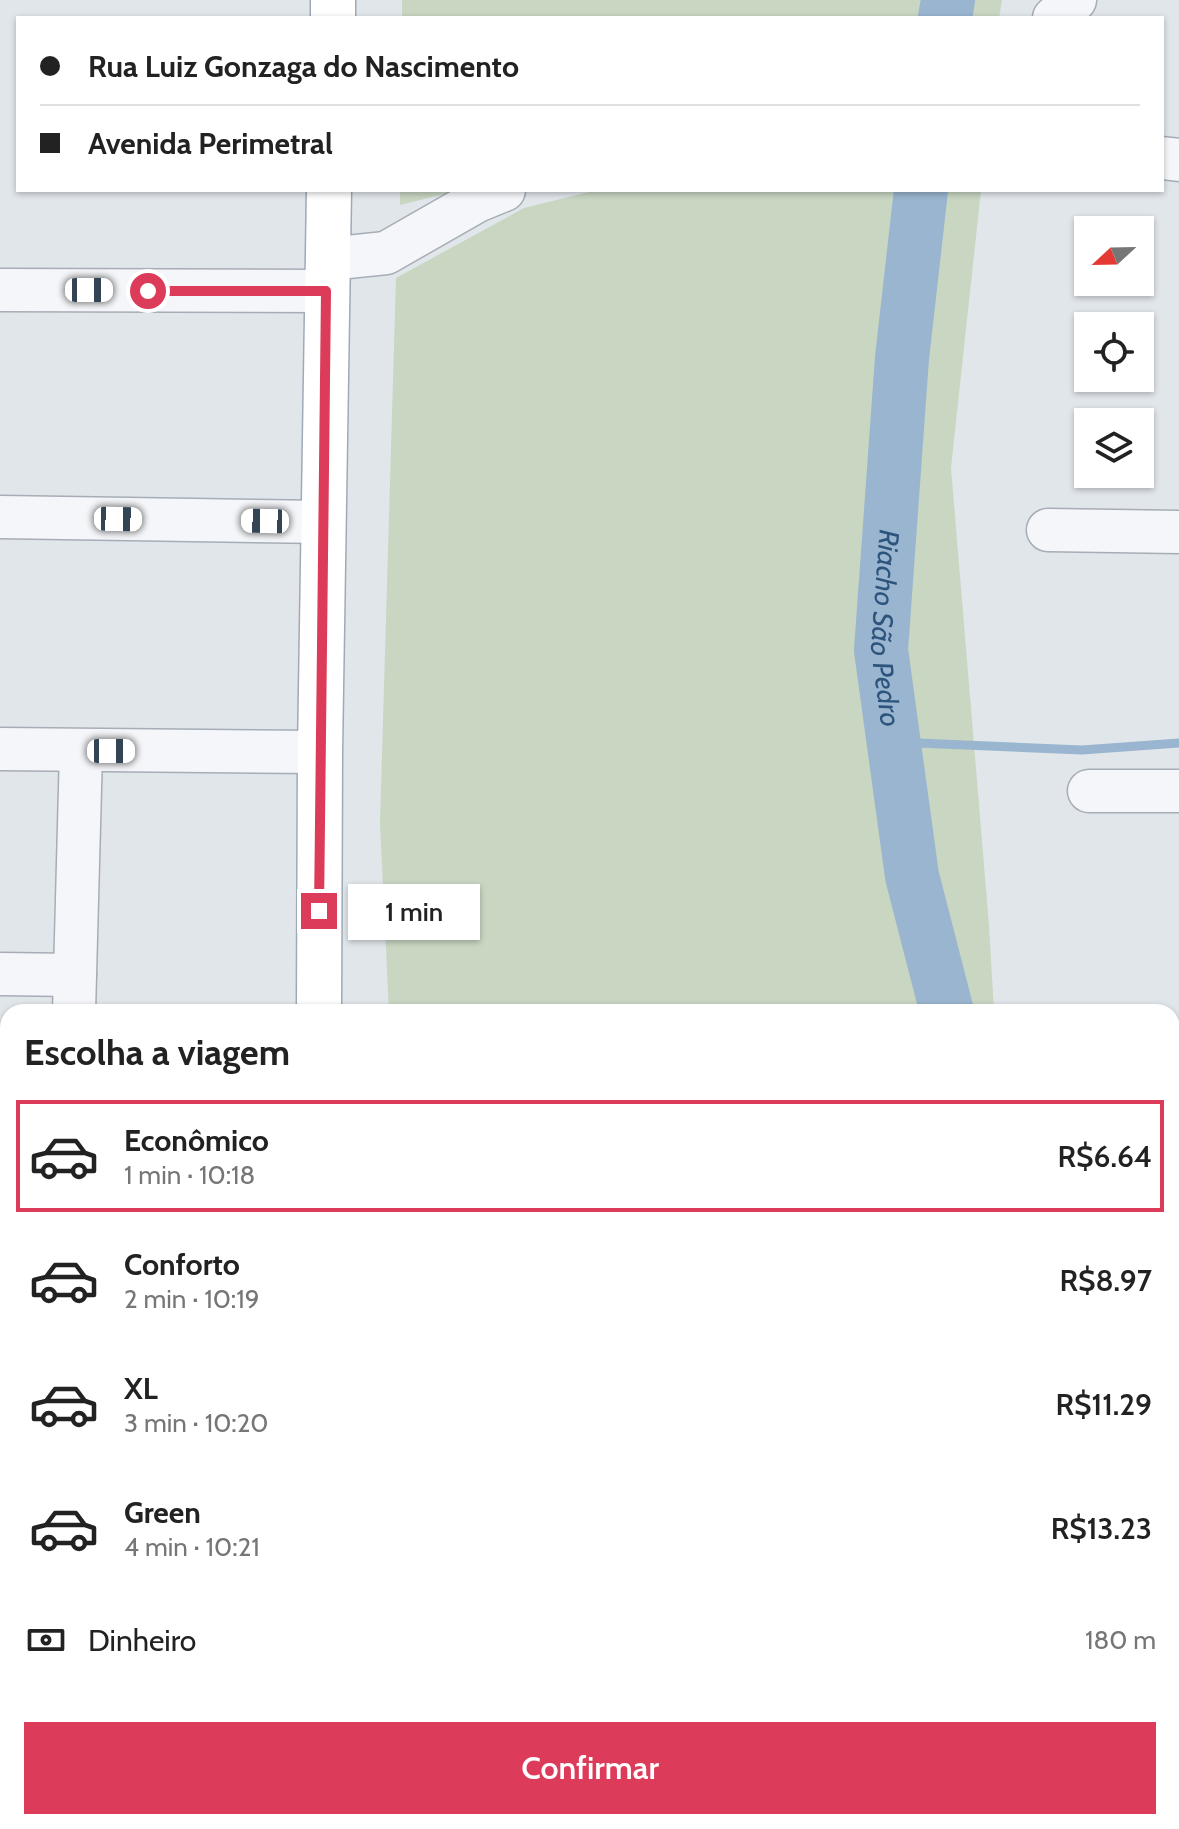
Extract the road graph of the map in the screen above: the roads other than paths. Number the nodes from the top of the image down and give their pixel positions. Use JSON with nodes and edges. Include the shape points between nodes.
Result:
{"nodes":[{"id":1,"x":1075,"y":0,"type":"edge"},
{"id":2,"x":1056,"y":16,"type":"edge"},
{"id":3,"x":329,"y":192,"type":"edge"},
{"id":4,"x":499,"y":192,"type":"edge"},
{"id":5,"x":327,"y":275,"type":"junction"},
{"id":6,"x":0,"y":290,"type":"edge"},
{"id":7,"x":0,"y":517,"type":"edge"},
{"id":8,"x":324,"y":522,"type":"junction"},
{"id":9,"x":1048,"y":530,"type":"dead end"},
{"id":10,"x":1179,"y":532,"type":"edge"},
{"id":11,"x":0,"y":749,"type":"edge"},
{"id":12,"x":81,"y":751,"type":"junction"},
{"id":13,"x":320,"y":752,"type":"junction"},
{"id":14,"x":1089,"y":791,"type":"dead end"},
{"id":15,"x":1179,"y":791,"type":"edge"},
{"id":16,"x":0,"y":974,"type":"edge"},
{"id":17,"x":75,"y":994,"type":"edge"},
{"id":18,"x":319,"y":1004,"type":"edge"}],
"edges":[{"from":1,"to":2,"type":"street"},
{"from":3,"to":5,"type":"main road"},
{"from":4,"to":5,"type":"street","via":[[386,253]]},
{"from":5,"to":6,"type":"street"},
{"from":5,"to":8,"type":"main road"},
{"from":7,"to":8,"type":"street"},
{"from":8,"to":13,"type":"main road"},
{"from":9,"to":10,"type":"street"},
{"from":11,"to":12,"type":"street"},
{"from":12,"to":13,"type":"street"},
{"from":12,"to":17,"type":"street"},
{"from":13,"to":18,"type":"main road"},
{"from":14,"to":15,"type":"street"},
{"from":16,"to":17,"type":"street"}]}
